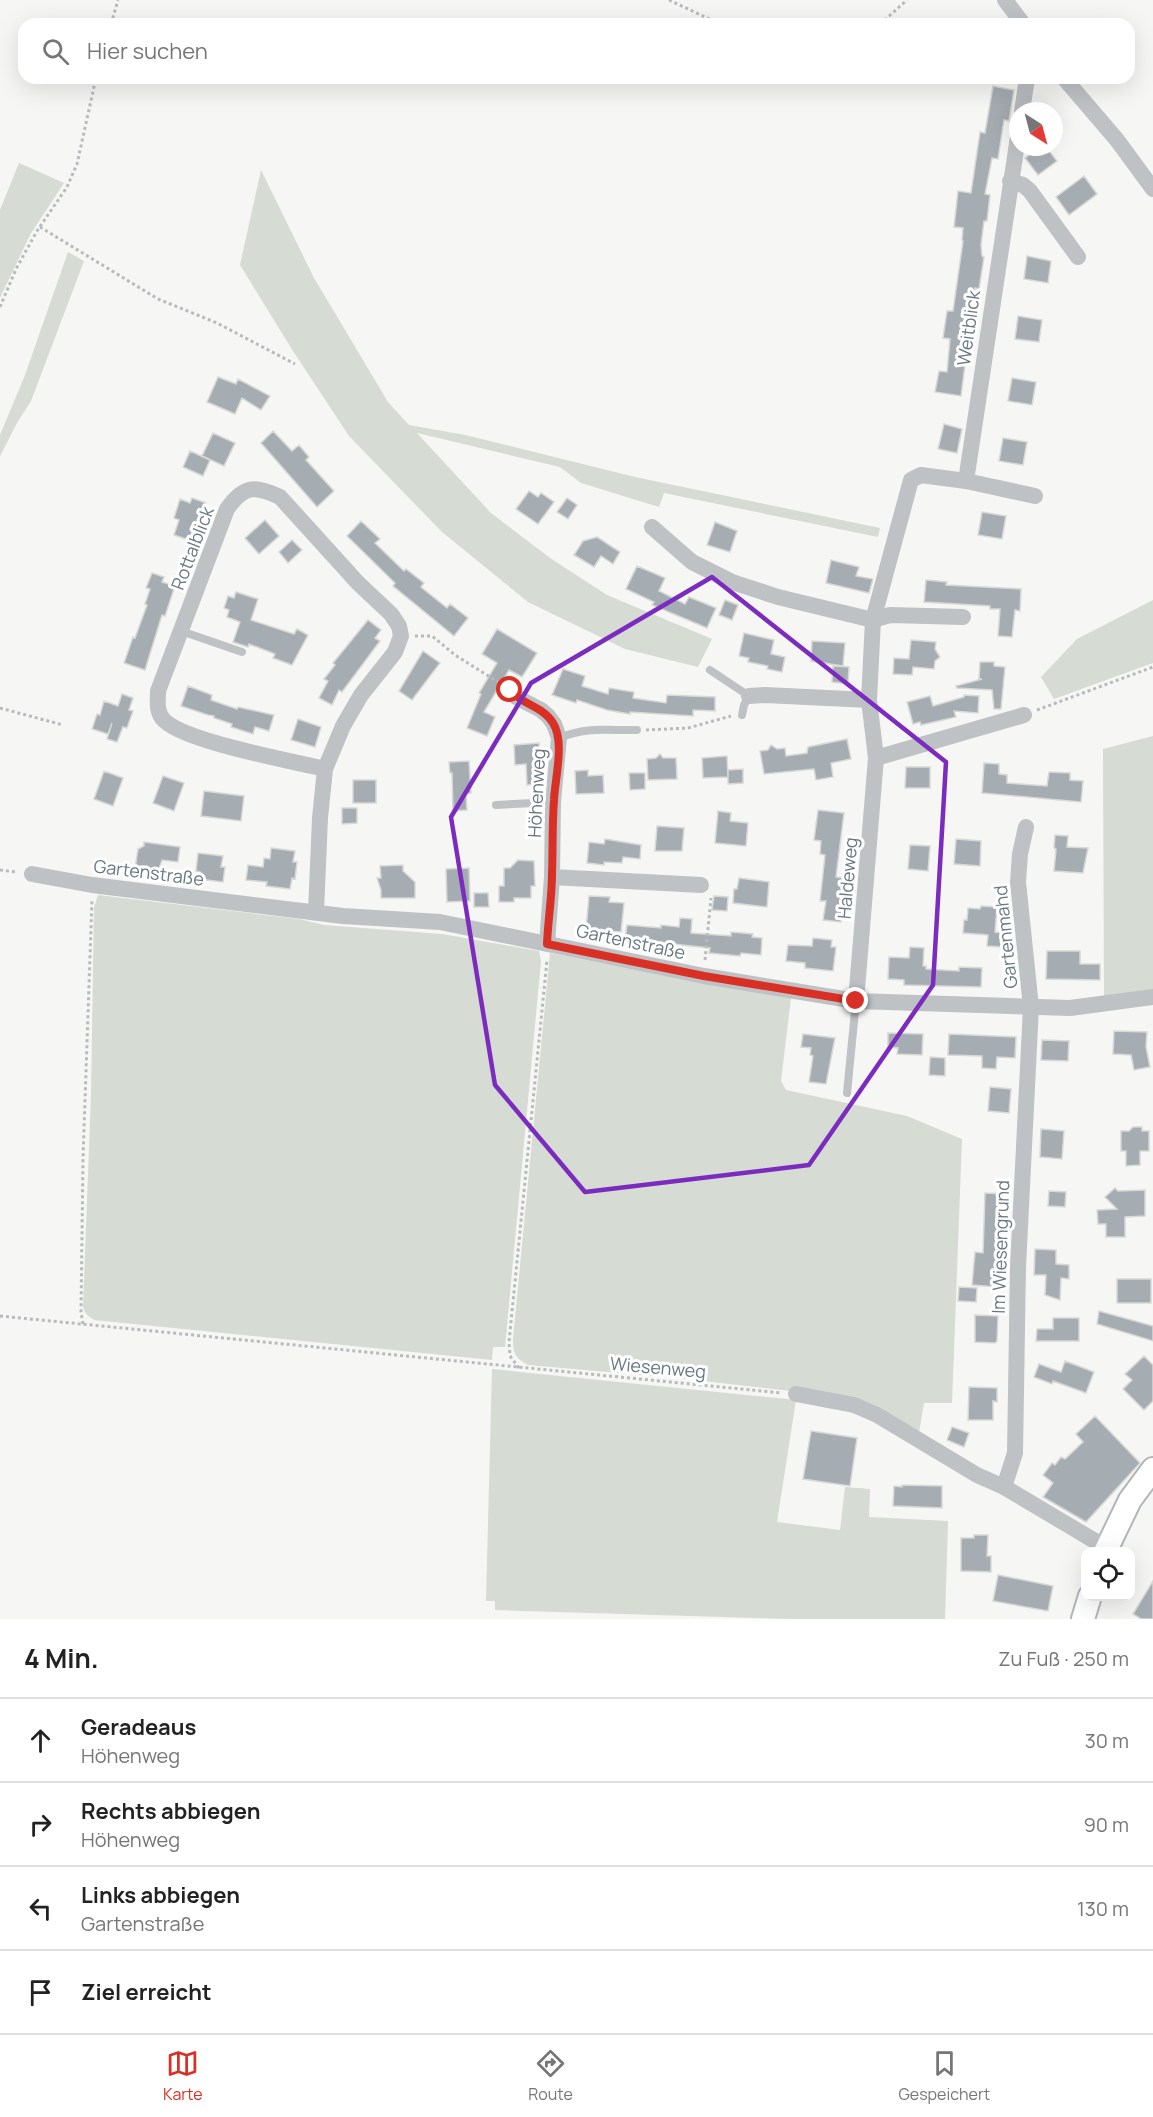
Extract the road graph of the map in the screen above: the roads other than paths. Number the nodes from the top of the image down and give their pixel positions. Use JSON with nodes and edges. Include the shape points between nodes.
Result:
{"nodes":[{"id":1,"x":1005,"y":0,"type":"edge"},
{"id":2,"x":1018,"y":18,"type":"edge"},
{"id":3,"x":1026,"y":84,"type":"edge"},
{"id":4,"x":1069,"y":84,"type":"edge"},
{"id":5,"x":1023,"y":102,"type":"edge"},
{"id":6,"x":1015,"y":156,"type":"edge"},
{"id":7,"x":1010,"y":181,"type":"junction"},
{"id":8,"x":1153,"y":189,"type":"edge"},
{"id":9,"x":1078,"y":257,"type":"dead end"},
{"id":10,"x":966,"y":481,"type":"junction"},
{"id":11,"x":1035,"y":496,"type":"dead end"},
{"id":12,"x":651,"y":527,"type":"dead end"},
{"id":13,"x":963,"y":617,"type":"dead end"},
{"id":14,"x":873,"y":620,"type":"junction"},
{"id":15,"x":181,"y":631,"type":"junction"},
{"id":16,"x":242,"y":652,"type":"dead end"},
{"id":17,"x":710,"y":670,"type":"dead end"},
{"id":18,"x":749,"y":696,"type":"junction"},
{"id":19,"x":516,"y":697,"type":"road end"},
{"id":20,"x":869,"y":700,"type":"junction"},
{"id":21,"x":742,"y":715,"type":"road end"},
{"id":22,"x":1024,"y":715,"type":"road end"},
{"id":23,"x":637,"y":730,"type":"road end"},
{"id":24,"x":559,"y":738,"type":"junction"},
{"id":25,"x":876,"y":758,"type":"junction"},
{"id":26,"x":325,"y":769,"type":"junction"},
{"id":27,"x":554,"y":802,"type":"junction"},
{"id":28,"x":496,"y":805,"type":"dead end"},
{"id":29,"x":1026,"y":826,"type":"dead end"},
{"id":30,"x":32,"y":874,"type":"dead end"},
{"id":31,"x":552,"y":877,"type":"junction"},
{"id":32,"x":701,"y":885,"type":"road end"},
{"id":33,"x":316,"y":911,"type":"junction"},
{"id":34,"x":547,"y":944,"type":"junction"},
{"id":35,"x":1153,"y":997,"type":"edge"},
{"id":36,"x":856,"y":1001,"type":"junction"},
{"id":37,"x":1031,"y":1007,"type":"junction"},
{"id":38,"x":847,"y":1093,"type":"dead end"},
{"id":39,"x":796,"y":1394,"type":"road end"},
{"id":40,"x":1153,"y":1469,"type":"edge"},
{"id":41,"x":1004,"y":1487,"type":"junction"},
{"id":42,"x":1104,"y":1547,"type":"edge"},
{"id":43,"x":1106,"y":1547,"type":"edge"},
{"id":44,"x":1088,"y":1601,"type":"edge"},
{"id":45,"x":1083,"y":1619,"type":"edge"}],
"edges":[{"from":1,"to":2,"type":"street"},
{"from":3,"to":5,"type":"street"},
{"from":4,"to":8,"type":"street"},
{"from":6,"to":7,"type":"street","name":"Weitblick"},
{"from":7,"to":9,"type":"street","via":[[1030,191]]},
{"from":7,"to":10,"type":"street","name":"Weitblick"},
{"from":10,"to":11,"type":"street"},
{"from":10,"to":14,"type":"street","name":"Haldeweg","via":[[921,475],[911,480]]},
{"from":12,"to":14,"type":"street","via":[[692,562],[732,582]]},
{"from":13,"to":14,"type":"street","via":[[890,615]]},
{"from":14,"to":20,"type":"street","name":"Haldeweg"},
{"from":15,"to":16,"type":"lane"},
{"from":15,"to":26,"type":"street","name":"Rottalblick","via":[[158,691],[163,719],[230,748]]},
{"from":15,"to":26,"type":"street","name":"Rottalblick","via":[[227,509],[237,495],[252,488],[280,497],[391,614],[401,636],[395,652],[361,695],[343,726]]},
{"from":17,"to":18,"type":"lane"},
{"from":18,"to":20,"type":"street"},
{"from":18,"to":21,"type":"lane"},
{"from":19,"to":24,"type":"street","name":"Höhenweg","via":[[548,716]]},
{"from":20,"to":25,"type":"street","name":"Haldeweg"},
{"from":22,"to":25,"type":"street"},
{"from":23,"to":24,"type":"lane","via":[[593,729]]},
{"from":24,"to":27,"type":"street","name":"Höhenweg"},
{"from":25,"to":36,"type":"street","name":"Haldeweg"},
{"from":26,"to":33,"type":"street"},
{"from":27,"to":28,"type":"lane"},
{"from":27,"to":31,"type":"street","name":"Höhenweg"},
{"from":29,"to":37,"type":"street","name":"Gartenmahd","via":[[1018,882]]},
{"from":30,"to":33,"type":"street","name":"Gartenstraße","via":[[92,885]]},
{"from":31,"to":32,"type":"street"},
{"from":31,"to":34,"type":"street","name":"Höhenweg"},
{"from":33,"to":34,"type":"street","name":"Gartenstraße","via":[[440,922]]},
{"from":34,"to":36,"type":"street","name":"Gartenstraße"},
{"from":35,"to":37,"type":"street","name":"Gartenstraße","via":[[1097,1006]]},
{"from":36,"to":37,"type":"street","name":"Gartenstraße"},
{"from":36,"to":38,"type":"lane"},
{"from":37,"to":41,"type":"street","name":"Im Wiesengrund","via":[[1018,1267],[1015,1453]]},
{"from":39,"to":41,"type":"street","via":[[854,1405],[878,1414],[977,1475]]},
{"from":40,"to":43,"type":"street","via":[[1130,1500]]},
{"from":41,"to":42,"type":"street"},
{"from":44,"to":45,"type":"street"}]}
